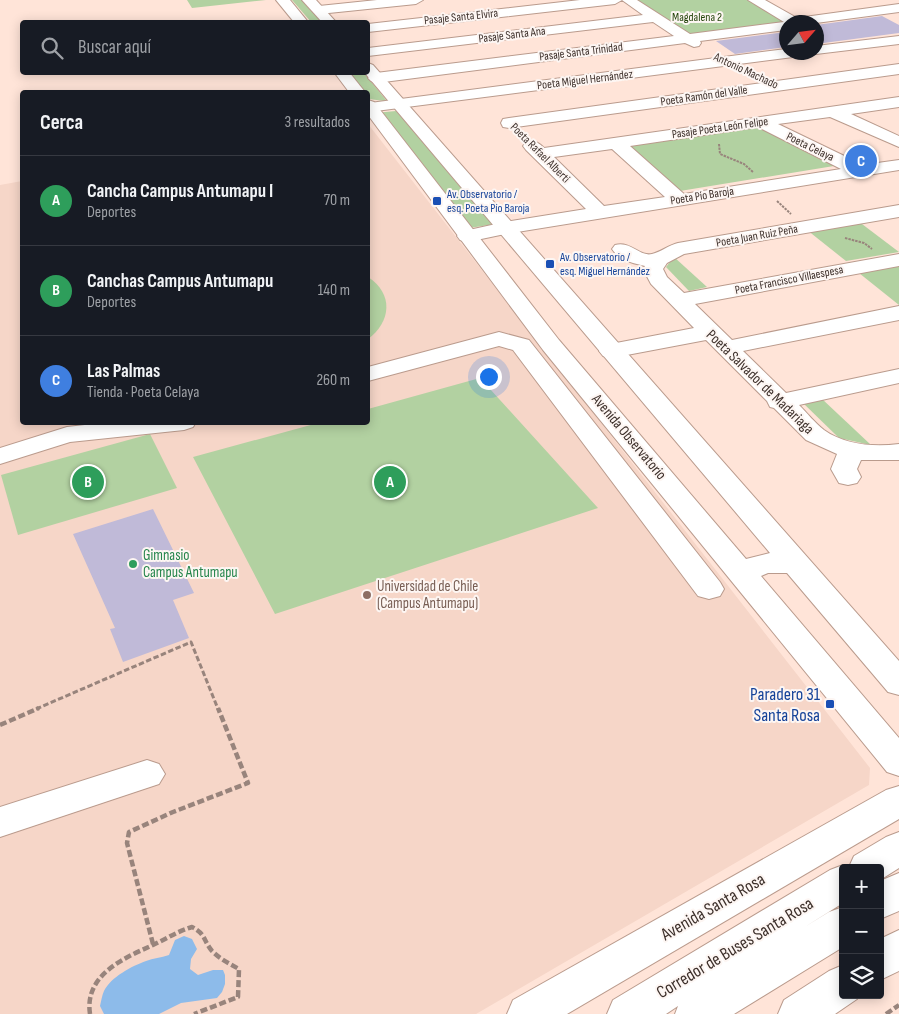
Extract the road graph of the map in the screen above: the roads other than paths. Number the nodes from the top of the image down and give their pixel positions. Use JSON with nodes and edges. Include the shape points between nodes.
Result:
{"nodes":[{"id":1,"x":283,"y":0,"type":"edge"},
{"id":2,"x":309,"y":0,"type":"edge"},
{"id":3,"x":416,"y":0,"type":"edge"},
{"id":4,"x":615,"y":0,"type":"edge"},
{"id":5,"x":628,"y":0,"type":"edge"},
{"id":6,"x":755,"y":0,"type":"edge"},
{"id":7,"x":761,"y":0,"type":"edge"},
{"id":8,"x":891,"y":0,"type":"edge"},
{"id":9,"x":899,"y":4,"type":"edge"},
{"id":10,"x":457,"y":6,"type":"dead end"},
{"id":11,"x":899,"y":8,"type":"edge"},
{"id":12,"x":319,"y":10,"type":"junction"},
{"id":13,"x":857,"y":14,"type":"junction"},
{"id":14,"x":782,"y":15,"type":"edge"},
{"id":15,"x":469,"y":17,"type":"junction"},
{"id":16,"x":656,"y":18,"type":"junction"},
{"id":17,"x":824,"y":18,"type":"edge"},
{"id":18,"x":299,"y":20,"type":"edge"},
{"id":19,"x":327,"y":20,"type":"edge"},
{"id":20,"x":882,"y":26,"type":"dead end"},
{"id":21,"x":779,"y":27,"type":"edge"},
{"id":22,"x":370,"y":28,"type":"edge"},
{"id":23,"x":492,"y":38,"type":"junction"},
{"id":24,"x":687,"y":39,"type":"junction"},
{"id":25,"x":899,"y":40,"type":"edge"},
{"id":26,"x":824,"y":49,"type":"edge"},
{"id":27,"x":370,"y":52,"type":"edge"},
{"id":28,"x":779,"y":55,"type":"edge"},
{"id":29,"x":518,"y":60,"type":"junction"},
{"id":30,"x":725,"y":62,"type":"junction"},
{"id":31,"x":899,"y":70,"type":"edge"},
{"id":32,"x":372,"y":73,"type":"edge"},
{"id":33,"x":343,"y":75,"type":"edge"},
{"id":34,"x":616,"y":76,"type":"junction"},
{"id":35,"x":778,"y":86,"type":"junction"},
{"id":36,"x":355,"y":90,"type":"edge"},
{"id":37,"x":479,"y":94,"type":"junction"},
{"id":38,"x":370,"y":102,"type":"edge"},
{"id":39,"x":899,"y":102,"type":"edge"},
{"id":40,"x":399,"y":104,"type":"junction"},
{"id":41,"x":652,"y":104,"type":"junction"},
{"id":42,"x":370,"y":109,"type":"edge"},
{"id":43,"x":832,"y":111,"type":"junction"},
{"id":44,"x":760,"y":122,"type":"junction"},
{"id":45,"x":509,"y":123,"type":"junction"},
{"id":46,"x":689,"y":132,"type":"junction"},
{"id":47,"x":899,"y":142,"type":"edge"},
{"id":48,"x":616,"y":143,"type":"junction"},
{"id":49,"x":540,"y":154,"type":"junction"},
{"id":50,"x":899,"y":165,"type":"edge"},
{"id":51,"x":860,"y":171,"type":"junction"},
{"id":52,"x":680,"y":200,"type":"junction"},
{"id":53,"x":899,"y":211,"type":"edge"},
{"id":54,"x":600,"y":213,"type":"junction"},
{"id":55,"x":506,"y":228,"type":"junction"},
{"id":56,"x":465,"y":234,"type":"junction"},
{"id":57,"x":622,"y":249,"type":"dead end"},
{"id":58,"x":899,"y":260,"type":"edge"},
{"id":59,"x":656,"y":262,"type":"junction"},
{"id":60,"x":678,"y":301,"type":"junction"},
{"id":61,"x":899,"y":313,"type":"edge"},
{"id":62,"x":717,"y":340,"type":"junction"},
{"id":63,"x":611,"y":351,"type":"junction"},
{"id":64,"x":370,"y":373,"type":"edge"},
{"id":65,"x":899,"y":376,"type":"edge"},
{"id":66,"x":780,"y":402,"type":"junction"},
{"id":67,"x":157,"y":425,"type":"edge"},
{"id":68,"x":851,"y":451,"type":"junction"},
{"id":69,"x":899,"y":452,"type":"edge"},
{"id":70,"x":0,"y":456,"type":"edge"},
{"id":71,"x":848,"y":477,"type":"dead end"},
{"id":72,"x":795,"y":564,"type":"junction"},
{"id":73,"x":744,"y":575,"type":"junction"},
{"id":74,"x":709,"y":588,"type":"dead end"},
{"id":75,"x":899,"y":683,"type":"edge"},
{"id":76,"x":899,"y":762,"type":"edge"},
{"id":77,"x":147,"y":774,"type":"dead end"},
{"id":78,"x":899,"y":801,"type":"edge"},
{"id":79,"x":0,"y":822,"type":"edge"},
{"id":80,"x":899,"y":848,"type":"edge"},
{"id":81,"x":873,"y":864,"type":"edge"},
{"id":82,"x":839,"y":884,"type":"edge"},
{"id":83,"x":899,"y":890,"type":"edge"},
{"id":84,"x":884,"y":899,"type":"edge"},
{"id":85,"x":839,"y":927,"type":"edge"},
{"id":86,"x":899,"y":949,"type":"edge"},
{"id":87,"x":884,"y":958,"type":"edge"},
{"id":88,"x":839,"y":989,"type":"edge"},
{"id":89,"x":528,"y":1014,"type":"edge"},
{"id":90,"x":628,"y":1014,"type":"edge"},
{"id":91,"x":696,"y":1014,"type":"edge"},
{"id":92,"x":799,"y":1014,"type":"edge"}],
"edges":[{"from":1,"to":18,"type":"street"},
{"from":2,"to":12,"type":"street"},
{"from":3,"to":12,"type":"street"},
{"from":4,"to":15,"type":"street","name":"Pasaje Santa Elvira"},
{"from":5,"to":16,"type":"street","name":"Antonio Machado"},
{"from":6,"to":7,"type":"street"},
{"from":6,"to":14,"type":"street"},
{"from":8,"to":9,"type":"street"},
{"from":10,"to":15,"type":"street"},
{"from":11,"to":13,"type":"street"},
{"from":12,"to":19,"type":"street"},
{"from":13,"to":17,"type":"street"},
{"from":13,"to":20,"type":"street"},
{"from":15,"to":22,"type":"street","name":"Pasaje Santa Elvira"},
{"from":15,"to":23,"type":"street"},
{"from":16,"to":23,"type":"street","name":"Pasaje Santa Ana"},
{"from":16,"to":24,"type":"street","name":"Antonio Machado"},
{"from":21,"to":24,"type":"street","name":"Pasaje Santa Trinidad"},
{"from":23,"to":27,"type":"street","name":"Pasaje Santa Ana"},
{"from":23,"to":29,"type":"street"},
{"from":24,"to":29,"type":"street","name":"Pasaje Santa Trinidad"},
{"from":24,"to":30,"type":"street","name":"Antonio Machado"},
{"from":25,"to":26,"type":"street"},
{"from":28,"to":30,"type":"street","name":"Poeta Miguel Hernández"},
{"from":29,"to":32,"type":"street","name":"Pasaje Santa Trinidad"},
{"from":30,"to":34,"type":"street","name":"Poeta Miguel Hernández"},
{"from":30,"to":35,"type":"street","name":"Antonio Machado"},
{"from":31,"to":35,"type":"street","name":"Poeta Ramón del Valle"},
{"from":32,"to":40,"type":"street"},
{"from":33,"to":36,"type":"street","name":"Avenida Observatorio"},
{"from":34,"to":37,"type":"street","name":"Poeta Miguel Hernández"},
{"from":34,"to":41,"type":"street"},
{"from":35,"to":41,"type":"street","name":"Poeta Ramón del Valle"},
{"from":35,"to":43,"type":"street","name":"Antonio Machado"},
{"from":37,"to":40,"type":"street","name":"Poeta Miguel Hernández"},
{"from":37,"to":45,"type":"street","name":"Poeta Rafael Alberti"},
{"from":38,"to":40,"type":"street","name":"Poeta Miguel Hernández"},
{"from":39,"to":43,"type":"street","name":"Pasaje Poeta León Felipe"},
{"from":40,"to":55,"type":"street"},
{"from":41,"to":45,"type":"street","name":"Poeta Ramón del Valle"},
{"from":41,"to":46,"type":"street"},
{"from":42,"to":56,"type":"street","name":"Avenida Observatorio"},
{"from":43,"to":44,"type":"street","name":"Pasaje Poeta León Felipe"},
{"from":43,"to":47,"type":"street","name":"Antonio Machado"},
{"from":44,"to":46,"type":"street","name":"Pasaje Poeta León Felipe"},
{"from":44,"to":51,"type":"street","name":"Poeta Celaya"},
{"from":45,"to":49,"type":"street","name":"Poeta Rafael Alberti"},
{"from":46,"to":48,"type":"street","name":"Pasaje Poeta León Felipe"},
{"from":48,"to":49,"type":"street","name":"Pasaje Poeta León Felipe"},
{"from":48,"to":52,"type":"street"},
{"from":49,"to":54,"type":"street","name":"Poeta Rafael Alberti"},
{"from":50,"to":51,"type":"street","name":"Poeta Pío Baroja"},
{"from":51,"to":52,"type":"street","name":"Poeta Pío Baroja"},
{"from":52,"to":54,"type":"street","name":"Poeta Pío Baroja"},
{"from":53,"to":59,"type":"street","name":"Poeta Juan Ruiz Peña","via":[[678,250],[663,255]]},
{"from":54,"to":55,"type":"street","name":"Poeta Pío Baroja"},
{"from":55,"to":56,"type":"street","name":"Poeta Pío Baroja"},
{"from":55,"to":63,"type":"street"},
{"from":56,"to":73,"type":"street","name":"Avenida Observatorio","via":[[551,345]]},
{"from":57,"to":59,"type":"street","via":[[636,258]]},
{"from":58,"to":60,"type":"street","name":"Poeta Francisco Villaespesa"},
{"from":59,"to":60,"type":"street","name":"Poeta Salvador de Madariaga","via":[[654,275]]},
{"from":60,"to":62,"type":"street","name":"Poeta Salvador de Madariaga"},
{"from":61,"to":62,"type":"street"},
{"from":62,"to":63,"type":"street"},
{"from":62,"to":66,"type":"street","name":"Poeta Salvador de Madariaga"},
{"from":63,"to":72,"type":"street"},
{"from":64,"to":74,"type":"street","via":[[499,339],[521,345]]},
{"from":65,"to":66,"type":"street"},
{"from":66,"to":68,"type":"street","name":"Poeta Salvador de Madariaga","via":[[815,435]]},
{"from":67,"to":70,"type":"street","via":[[67,435]]},
{"from":68,"to":69,"type":"street","name":"Poeta Salvador de Madariaga"},
{"from":68,"to":71,"type":"street","via":[[844,468]]},
{"from":72,"to":73,"type":"street","via":[[763,563]]},
{"from":72,"to":75,"type":"street"},
{"from":73,"to":76,"type":"street","name":"Avenida Observatorio"},
{"from":77,"to":79,"type":"street"},
{"from":78,"to":89,"type":"street","name":"Avenida Santa Rosa"},
{"from":80,"to":81,"type":"street"},
{"from":82,"to":90,"type":"street","name":"Corredor de Buses Santa Rosa"},
{"from":83,"to":84,"type":"street"},
{"from":85,"to":91,"type":"street"},
{"from":86,"to":87,"type":"street"},
{"from":88,"to":92,"type":"street"}]}
